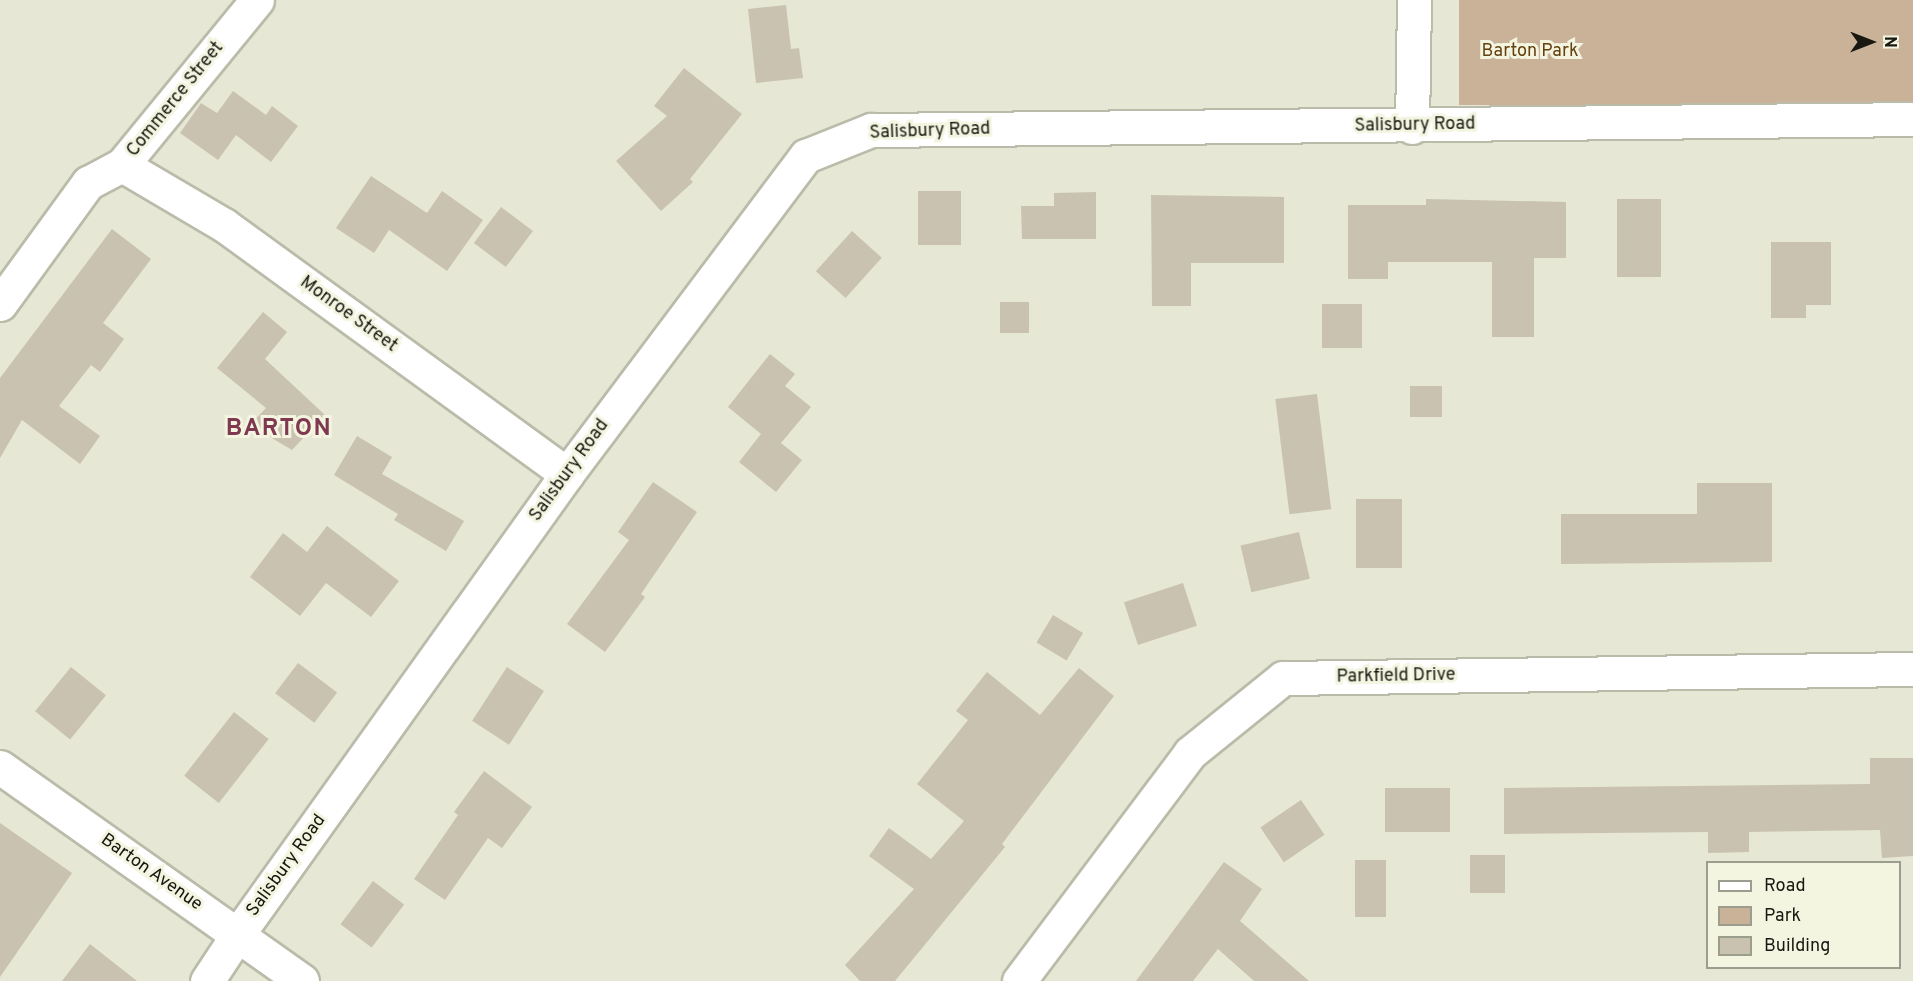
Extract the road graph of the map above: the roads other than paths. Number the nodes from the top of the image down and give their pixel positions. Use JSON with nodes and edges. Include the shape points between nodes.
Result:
{"nodes":[{"id":1,"x":257,"y":0,"type":"edge"},
{"id":2,"x":1414,"y":0,"type":"edge"},
{"id":3,"x":1913,"y":119,"type":"edge"},
{"id":4,"x":1412,"y":127,"type":"junction"},
{"id":5,"x":122,"y":165,"type":"junction"},
{"id":6,"x":0,"y":304,"type":"edge"},
{"id":7,"x":567,"y":474,"type":"junction"},
{"id":8,"x":1913,"y":669,"type":"edge"},
{"id":9,"x":0,"y":767,"type":"edge"},
{"id":10,"x":238,"y":934,"type":"junction"},
{"id":11,"x":207,"y":981,"type":"edge"},
{"id":12,"x":302,"y":981,"type":"edge"},
{"id":13,"x":1019,"y":981,"type":"edge"}],
"edges":[{"from":1,"to":5,"type":"street","name":"Commerce Street"},
{"from":2,"to":4,"type":"street"},
{"from":3,"to":4,"type":"street","name":"Salisbury Road"},
{"from":4,"to":7,"type":"street","name":"Salisbury Road","via":[[871,130],[806,156]]},
{"from":5,"to":6,"type":"street","name":"Commerce Street","via":[[88,183]]},
{"from":5,"to":7,"type":"street","name":"Monroe Street","via":[[224,225]]},
{"from":7,"to":10,"type":"street","name":"Salisbury Road"},
{"from":8,"to":13,"type":"street","name":"Parkfield Drive","via":[[1283,678],[1190,753]]},
{"from":9,"to":10,"type":"street","name":"Barton Avenue"},
{"from":10,"to":11,"type":"street","name":"Salisbury Road"},
{"from":10,"to":12,"type":"street","name":"Barton Avenue"}]}
